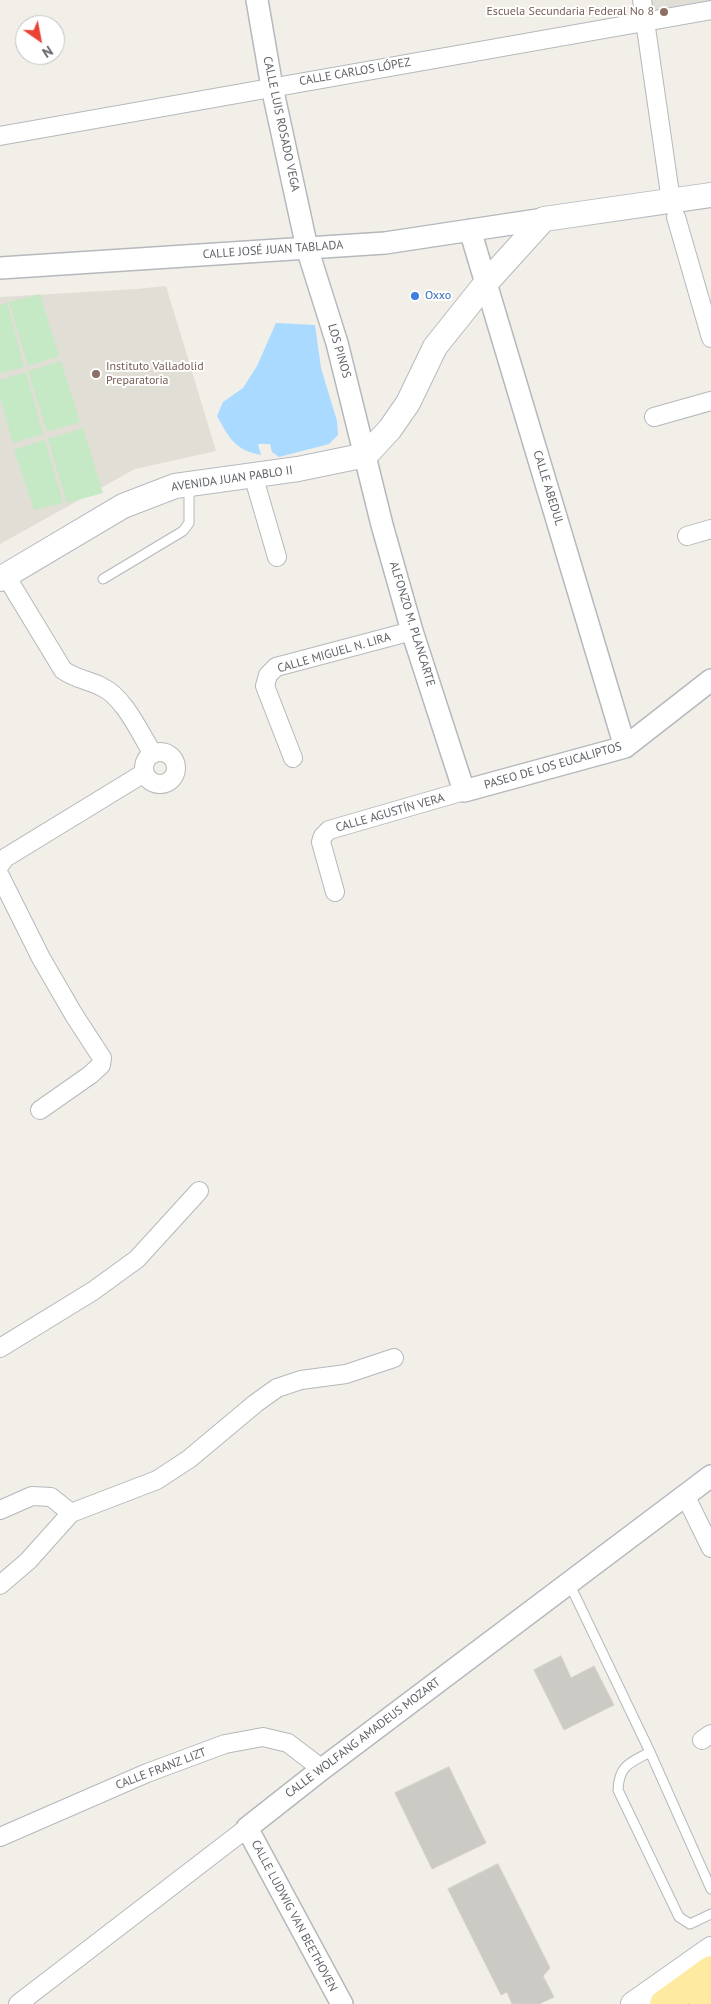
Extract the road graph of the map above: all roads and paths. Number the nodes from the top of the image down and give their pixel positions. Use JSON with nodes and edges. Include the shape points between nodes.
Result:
{"nodes":[{"id":1,"x":257,"y":0,"type":"edge"},
{"id":2,"x":642,"y":0,"type":"edge"},
{"id":3,"x":711,"y":10,"type":"edge"},
{"id":4,"x":646,"y":23,"type":"junction"},
{"id":5,"x":272,"y":86,"type":"junction"},
{"id":6,"x":0,"y":136,"type":"edge"},
{"id":7,"x":711,"y":194,"type":"edge"},
{"id":8,"x":674,"y":209,"type":"junction"},
{"id":9,"x":544,"y":220,"type":"junction"},
{"id":10,"x":470,"y":230,"type":"junction"},
{"id":11,"x":307,"y":248,"type":"junction"},
{"id":12,"x":0,"y":268,"type":"edge"},
{"id":13,"x":486,"y":283,"type":"junction"},
{"id":14,"x":711,"y":338,"type":"edge"},
{"id":15,"x":711,"y":401,"type":"edge"},
{"id":16,"x":654,"y":417,"type":"dead end"},
{"id":17,"x":366,"y":455,"type":"junction"},
{"id":18,"x":253,"y":475,"type":"junction"},
{"id":19,"x":189,"y":484,"type":"junction"},
{"id":20,"x":711,"y":529,"type":"edge"},
{"id":21,"x":687,"y":536,"type":"dead end"},
{"id":22,"x":277,"y":557,"type":"dead end"},
{"id":23,"x":3,"y":578,"type":"edge"},
{"id":24,"x":103,"y":579,"type":"dead end"},
{"id":25,"x":412,"y":631,"type":"junction"},
{"id":26,"x":711,"y":680,"type":"edge"},
{"id":27,"x":625,"y":747,"type":"junction"},
{"id":28,"x":153,"y":754,"type":"junction"},
{"id":29,"x":293,"y":758,"type":"dead end"},
{"id":30,"x":144,"y":774,"type":"junction"},
{"id":31,"x":464,"y":791,"type":"junction"},
{"id":32,"x":0,"y":865,"type":"edge"},
{"id":33,"x":0,"y":876,"type":"edge"},
{"id":34,"x":335,"y":892,"type":"dead end"},
{"id":35,"x":40,"y":1110,"type":"dead end"},
{"id":36,"x":199,"y":1191,"type":"dead end"},
{"id":37,"x":0,"y":1348,"type":"edge"},
{"id":38,"x":394,"y":1358,"type":"dead end"},
{"id":39,"x":709,"y":1484,"type":"edge"},
{"id":40,"x":685,"y":1495,"type":"junction"},
{"id":41,"x":0,"y":1510,"type":"edge"},
{"id":42,"x":72,"y":1513,"type":"junction"},
{"id":43,"x":711,"y":1548,"type":"edge"},
{"id":44,"x":568,"y":1582,"type":"junction"},
{"id":45,"x":0,"y":1585,"type":"edge"},
{"id":46,"x":650,"y":1752,"type":"junction"},
{"id":47,"x":322,"y":1769,"type":"junction"},
{"id":48,"x":247,"y":1828,"type":"junction"},
{"id":49,"x":0,"y":1837,"type":"edge"},
{"id":50,"x":711,"y":1889,"type":"edge"},
{"id":51,"x":711,"y":1914,"type":"edge"},
{"id":52,"x":711,"y":1949,"type":"edge"},
{"id":53,"x":711,"y":1970,"type":"edge"},
{"id":54,"x":711,"y":1998,"type":"edge"},
{"id":55,"x":18,"y":2004,"type":"edge"},
{"id":56,"x":342,"y":2004,"type":"edge"},
{"id":57,"x":633,"y":2004,"type":"edge"},
{"id":58,"x":664,"y":2004,"type":"edge"},
{"id":59,"x":703,"y":2004,"type":"edge"}],
"edges":[{"from":1,"to":5,"type":"street","name":"CALLE LUIS ROSADO VEGA"},
{"from":2,"to":4,"type":"street"},
{"from":3,"to":4,"type":"street","name":"CALLE CARLOS LÓPEZ"},
{"from":4,"to":5,"type":"street","name":"CALLE CARLOS LÓPEZ"},
{"from":4,"to":8,"type":"street"},
{"from":5,"to":6,"type":"street","name":"CALLE CARLOS LÓPEZ"},
{"from":5,"to":11,"type":"street","name":"CALLE LUIS ROSADO VEGA"},
{"from":7,"to":8,"type":"main road","name":"CALLE JOSÉ JUAN TABLADA"},
{"from":8,"to":9,"type":"main road","name":"CALLE JOSÉ JUAN TABLADA"},
{"from":8,"to":14,"type":"street"},
{"from":9,"to":10,"type":"street","name":"CALLE JOSÉ JUAN TABLADA"},
{"from":9,"to":13,"type":"main road"},
{"from":10,"to":11,"type":"street","name":"CALLE JOSÉ JUAN TABLADA","via":[[385,243]]},
{"from":10,"to":13,"type":"street","name":"CALLE ABEDUL"},
{"from":11,"to":12,"type":"street","name":"CALLE JOSÉ JUAN TABLADA"},
{"from":11,"to":17,"type":"street","name":"LOS PINOS","via":[[337,343]]},
{"from":13,"to":17,"type":"main road","via":[[436,347],[408,403],[390,429]]},
{"from":13,"to":27,"type":"street","name":"CALLE ABEDUL"},
{"from":15,"to":16,"type":"street"},
{"from":17,"to":18,"type":"main road","name":"AVENIDA JUAN PABLO II","via":[[307,468]]},
{"from":17,"to":25,"type":"street","name":"ALFONZO M. PLANCARTE"},
{"from":18,"to":19,"type":"main road","name":"AVENIDA JUAN PABLO II"},
{"from":18,"to":22,"type":"street"},
{"from":19,"to":23,"type":"main road","name":"AVENIDA JUAN PABLO II","via":[[174,486],[123,506]]},
{"from":19,"to":24,"type":"lane","via":[[189,523],[183,531]]},
{"from":20,"to":21,"type":"street"},
{"from":23,"to":28,"type":"street","via":[[63,670],[103,687],[118,699]]},
{"from":25,"to":29,"type":"street","name":"CALLE MIGUEL N. LIRA","via":[[276,668],[268,675],[265,686]]},
{"from":25,"to":31,"type":"street","name":"ALFONZO M. PLANCARTE"},
{"from":26,"to":27,"type":"street","name":"PASEO DE LOS EUCALIPTOS"},
{"from":27,"to":31,"type":"street","name":"PASEO DE LOS EUCALIPTOS"},
{"from":28,"to":30,"type":"street","via":[[144,764]]},
{"from":28,"to":30,"type":"street","via":[[160,752],[170,756],[175,765],[174,775],[166,782],[157,783]]},
{"from":30,"to":32,"type":"street","via":[[5,858]]},
{"from":31,"to":34,"type":"street","name":"CALLE AGUSTÍN VERA","via":[[329,830],[321,842]]},
{"from":33,"to":35,"type":"street","via":[[41,958],[102,1058],[90,1075]]},
{"from":36,"to":37,"type":"street","via":[[137,1259],[93,1291]]},
{"from":38,"to":42,"type":"street","via":[[346,1374],[301,1380],[277,1388],[190,1459],[156,1480]]},
{"from":39,"to":40,"type":"street","name":"CALLE WOLFANG AMADEUS MOZART"},
{"from":40,"to":43,"type":"street"},
{"from":40,"to":44,"type":"street","name":"CALLE WOLFANG AMADEUS MOZART"},
{"from":41,"to":42,"type":"street","via":[[32,1496],[51,1497]]},
{"from":42,"to":45,"type":"street","via":[[28,1561]]},
{"from":44,"to":46,"type":"lane"},
{"from":44,"to":47,"type":"street","name":"CALLE WOLFANG AMADEUS MOZART"},
{"from":46,"to":50,"type":"lane"},
{"from":46,"to":51,"type":"lane","via":[[627,1764],[618,1775],[618,1790],[678,1917],[690,1924]]},
{"from":47,"to":48,"type":"street","name":"CALLE WOLFANG AMADEUS MOZART"},
{"from":47,"to":49,"type":"street","name":"CALLE FRANZ LIZT","via":[[288,1743],[263,1737],[225,1744],[147,1772]]},
{"from":48,"to":55,"type":"street","name":"CALLE WOLFANG AMADEUS MOZART"},
{"from":48,"to":56,"type":"street","name":"CALLE LUDWIG VAN BEETHOVEN"},
{"from":52,"to":57,"type":"main road"},
{"from":53,"to":58,"type":"highway"},
{"from":54,"to":59,"type":"highway"}]}
